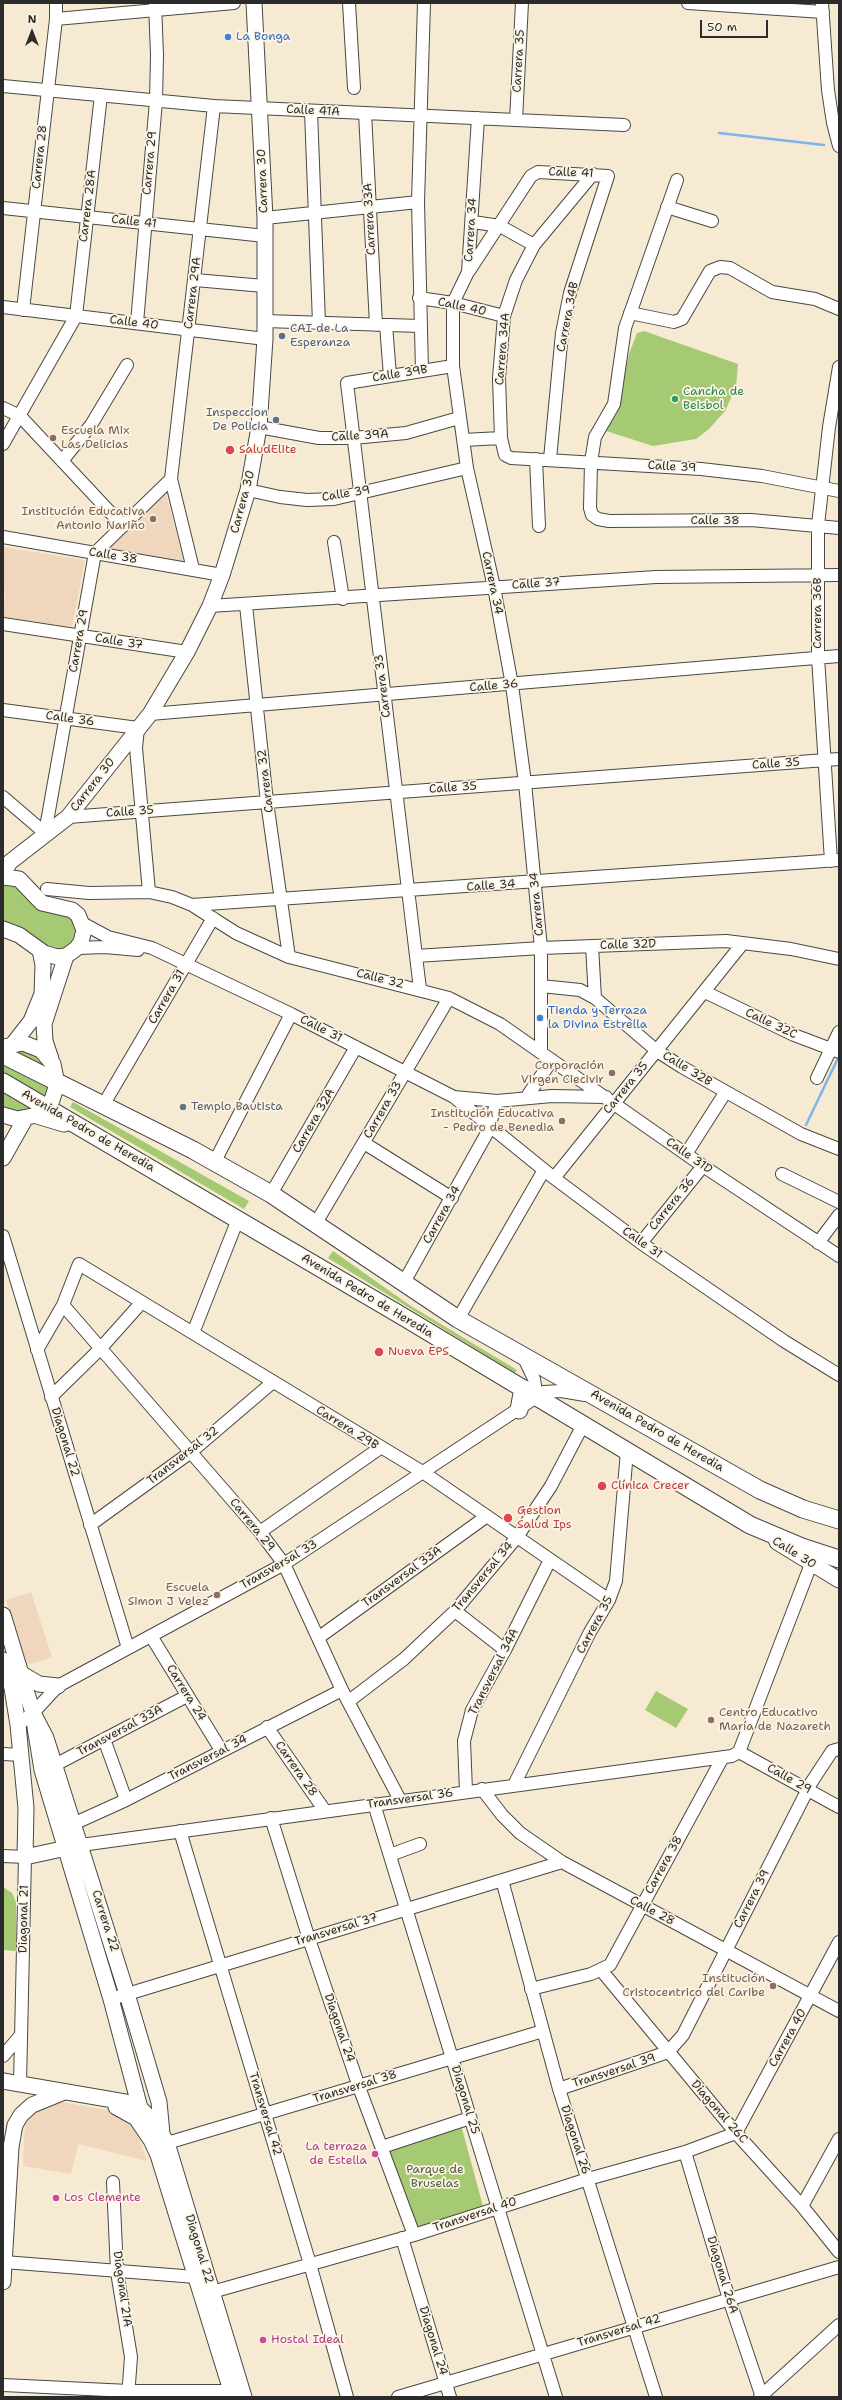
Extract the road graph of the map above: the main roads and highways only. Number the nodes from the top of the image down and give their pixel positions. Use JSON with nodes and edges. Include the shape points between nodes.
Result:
{"nodes":[{"id":1,"x":254,"y":3,"type":"edge"},
{"id":2,"x":4,"y":877,"type":"edge"},
{"id":3,"x":3,"y":929,"type":"edge"},
{"id":4,"x":40,"y":950,"type":"junction"},
{"id":5,"x":72,"y":952,"type":"junction"},
{"id":6,"x":5,"y":1048,"type":"edge"},
{"id":7,"x":56,"y":1073,"type":"junction"},
{"id":8,"x":3,"y":1082,"type":"edge"},
{"id":9,"x":37,"y":1113,"type":"junction"},
{"id":10,"x":3,"y":1115,"type":"edge"},
{"id":11,"x":193,"y":1150,"type":"junction"},
{"id":12,"x":3,"y":1158,"type":"edge"},
{"id":13,"x":523,"y":1388,"type":"junction"},
{"id":14,"x":519,"y":1410,"type":"road end"},
{"id":15,"x":839,"y":1520,"type":"edge"},
{"id":16,"x":750,"y":1525,"type":"junction"},
{"id":17,"x":839,"y":1559,"type":"edge"},
{"id":18,"x":839,"y":1580,"type":"edge"},
{"id":19,"x":4,"y":1622,"type":"edge"},
{"id":20,"x":3,"y":1660,"type":"edge"},
{"id":21,"x":22,"y":1674,"type":"junction"},
{"id":22,"x":58,"y":1686,"type":"road end"},
{"id":23,"x":22,"y":1755,"type":"junction"},
{"id":24,"x":48,"y":1768,"type":"junction"},
{"id":25,"x":81,"y":1845,"type":"junction"},
{"id":26,"x":66,"y":1848,"type":"junction"},
{"id":27,"x":3,"y":2081,"type":"edge"},
{"id":28,"x":67,"y":2091,"type":"junction"},
{"id":29,"x":99,"y":2099,"type":"junction"},
{"id":30,"x":140,"y":2108,"type":"junction"},
{"id":31,"x":3,"y":2128,"type":"edge"},
{"id":32,"x":162,"y":2144,"type":"junction"},
{"id":33,"x":10,"y":2147,"type":"junction"},
{"id":34,"x":188,"y":2233,"type":"junction"},
{"id":35,"x":3,"y":2282,"type":"edge"},
{"id":36,"x":237,"y":2394,"type":"edge"}],
"edges":[{"from":1,"to":2,"type":"main road","name":"Carrera 30","via":[[265,218],[265,339],[259,428],[248,490],[210,606],[187,652],[150,714],[68,817],[7,866]]},
{"from":2,"to":5,"type":"main road","via":[[18,879],[42,903],[72,910],[82,923],[83,936]]},
{"from":3,"to":4,"type":"main road","via":[[19,935]]},
{"from":4,"to":5,"type":"main road","via":[[50,956]]},
{"from":4,"to":6,"type":"main road","via":[[43,964],[42,994],[31,1021]]},
{"from":5,"to":7,"type":"main road","via":[[44,1024],[45,1041]]},
{"from":6,"to":7,"type":"highway","name":"Avenida Pedro de Heredia"},
{"from":6,"to":7,"type":"main road","via":[[32,1045],[44,1053]]},
{"from":7,"to":9,"type":"main road"},
{"from":7,"to":11,"type":"highway","name":"Avenida Pedro de Heredia"},
{"from":7,"to":11,"type":"highway","via":[[146,1116]]},
{"from":8,"to":9,"type":"highway","name":"Avenida Pedro de Heredia"},
{"from":9,"to":10,"type":"main road","via":[[17,1119]]},
{"from":9,"to":12,"type":"main road"},
{"from":9,"to":13,"type":"highway","name":"Avenida Pedro de Heredia","via":[[84,1128]]},
{"from":11,"to":15,"type":"highway","name":"Avenida Pedro de Heredia","via":[[271,1194],[403,1284],[522,1355],[760,1490],[803,1509]]},
{"from":13,"to":14,"type":"highway"},
{"from":13,"to":16,"type":"highway","name":"Avenida Pedro de Heredia"},
{"from":16,"to":17,"type":"highway","name":"Avenida Pedro de Heredia"},
{"from":16,"to":18,"type":"main road","name":"Calle 30"},
{"from":19,"to":21,"type":"main road","name":"Carrera 22"},
{"from":20,"to":23,"type":"main road","via":[[12,1688]]},
{"from":21,"to":22,"type":"main road","via":[[39,1684]]},
{"from":21,"to":24,"type":"main road","name":"Carrera 22","via":[[33,1713],[46,1738]]},
{"from":23,"to":24,"type":"main road"},
{"from":23,"to":26,"type":"main road","name":"Diagonal 21","via":[[26,1808],[25,1857]]},
{"from":24,"to":25,"type":"main road","name":"Carrera 22","via":[[58,1780]]},
{"from":24,"to":26,"type":"main road","name":"Carrera 22"},
{"from":25,"to":26,"type":"main road"},
{"from":25,"to":32,"type":"main road","name":"Carrera 22","via":[[159,2102]]},
{"from":26,"to":30,"type":"main road","name":"Carrera 22"},
{"from":27,"to":28,"type":"main road"},
{"from":28,"to":29,"type":"main road"},
{"from":28,"to":33,"type":"main road","via":[[41,2100],[21,2115],[15,2125]]},
{"from":29,"to":30,"type":"main road","via":[[125,2102]]},
{"from":29,"to":32,"type":"main road","via":[[136,2118],[152,2142]]},
{"from":30,"to":32,"type":"main road","name":"Diagonal 22"},
{"from":31,"to":33,"type":"main road"},
{"from":32,"to":34,"type":"main road","name":"Diagonal 22"},
{"from":33,"to":35,"type":"main road"},
{"from":34,"to":36,"type":"main road","name":"Diagonal 22","via":[[196,2277]]},
{"from":34,"to":36,"type":"main road","name":"Diagonal 22","via":[[212,2292]]}]}
